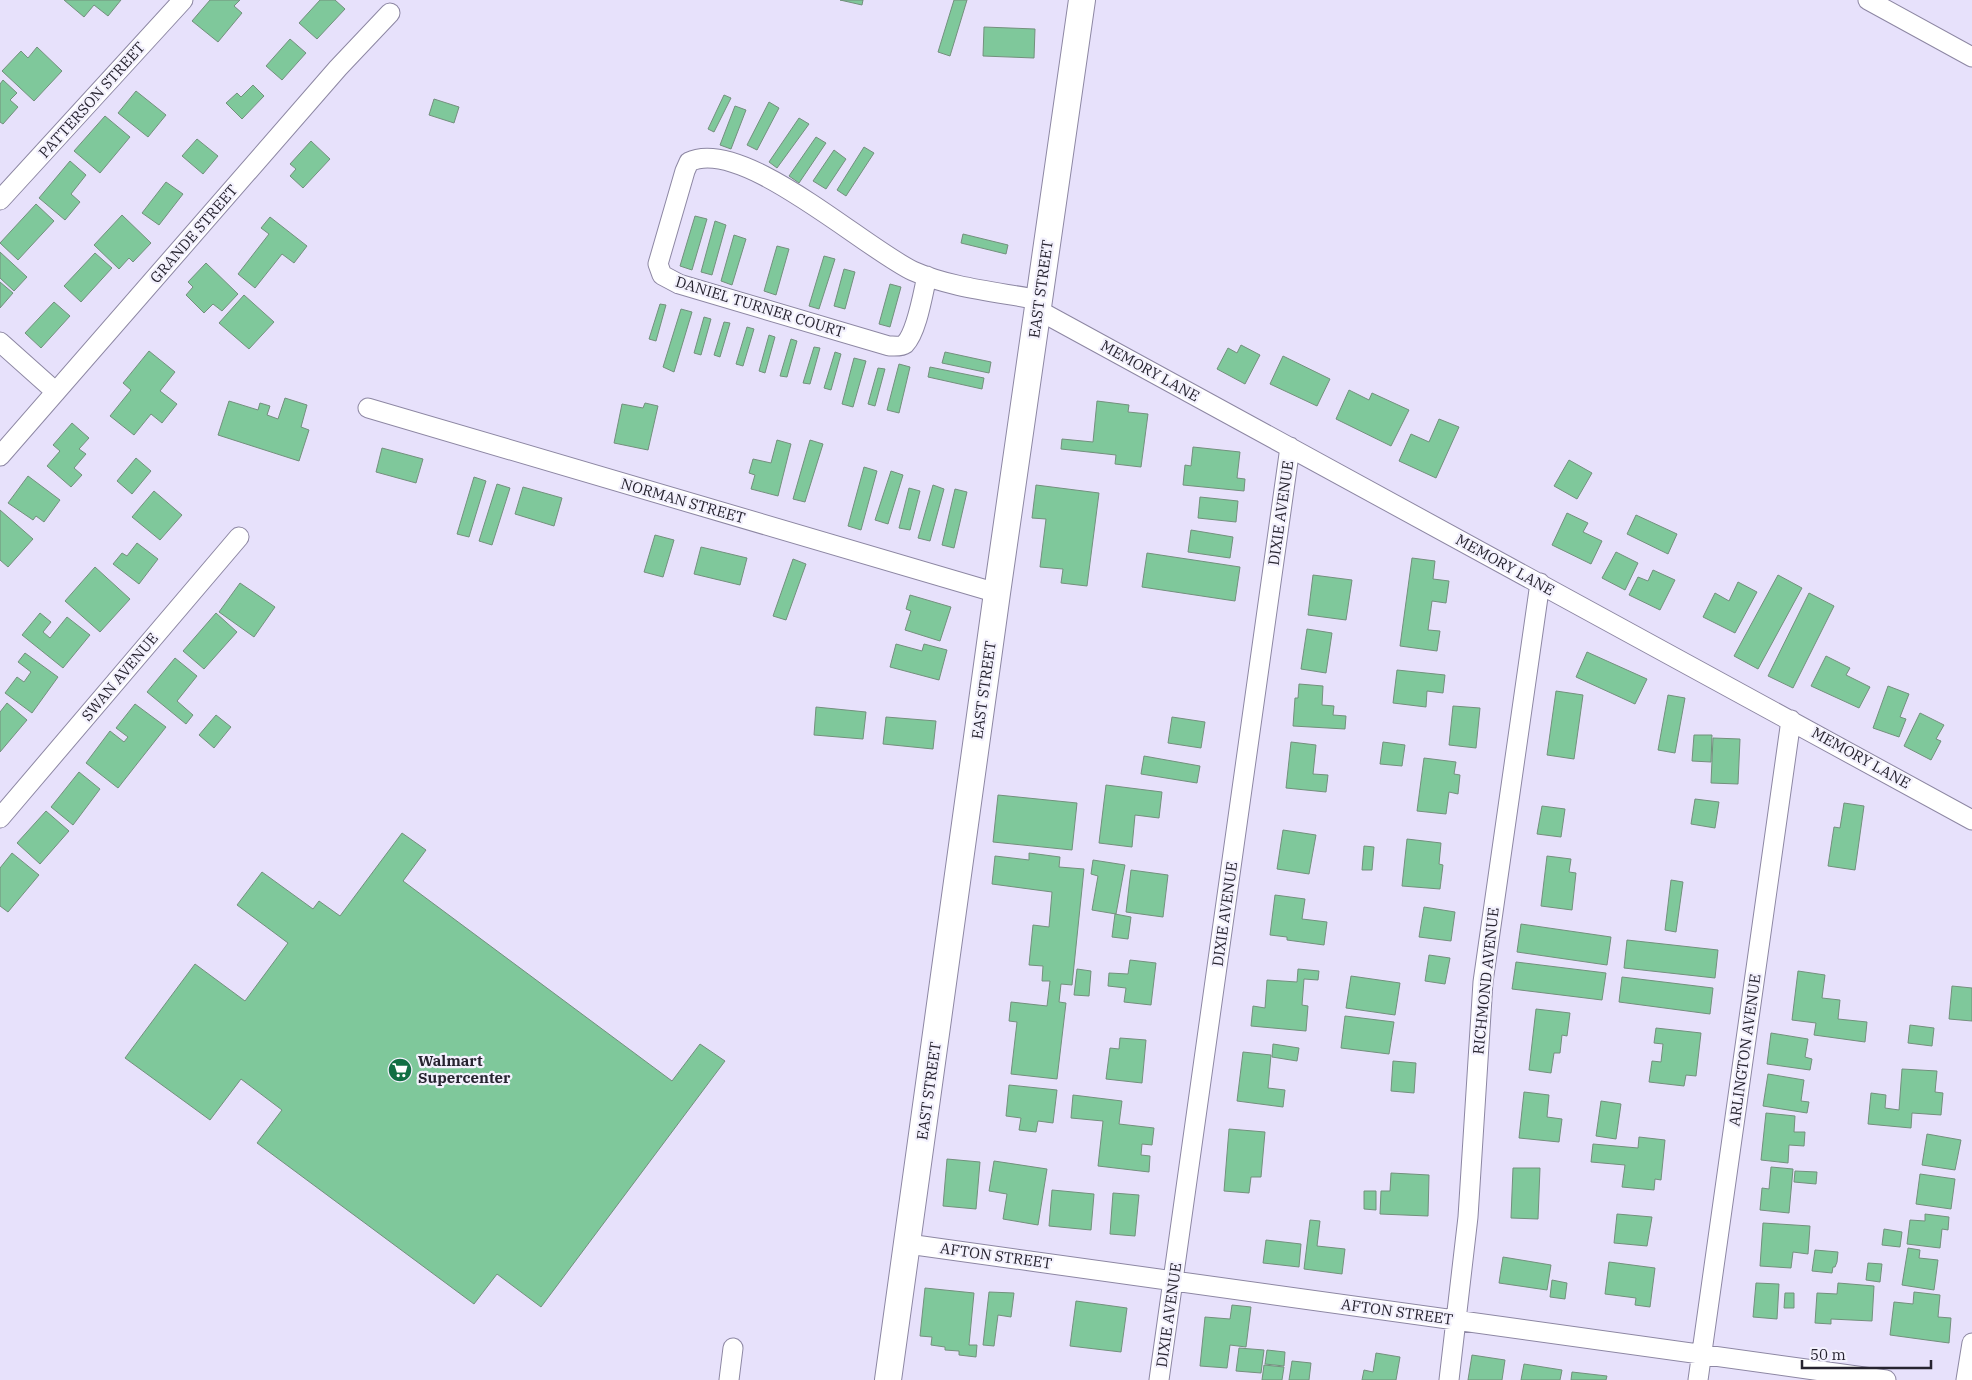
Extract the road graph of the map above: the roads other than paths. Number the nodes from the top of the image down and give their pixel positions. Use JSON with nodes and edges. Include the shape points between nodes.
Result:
{"nodes":[{"id":1,"x":183,"y":0,"type":"edge"},
{"id":2,"x":1868,"y":0,"type":"edge"},
{"id":3,"x":1078,"y":1,"type":"edge"},
{"id":4,"x":390,"y":13,"type":"dead end"},
{"id":5,"x":1972,"y":57,"type":"edge"},
{"id":6,"x":0,"y":200,"type":"edge"},
{"id":7,"x":927,"y":276,"type":"junction"},
{"id":8,"x":1039,"y":305,"type":"junction"},
{"id":9,"x":0,"y":342,"type":"edge"},
{"id":10,"x":56,"y":392,"type":"junction"},
{"id":11,"x":368,"y":408,"type":"dead end"},
{"id":12,"x":1290,"y":448,"type":"junction"},
{"id":13,"x":0,"y":456,"type":"edge"},
{"id":14,"x":239,"y":537,"type":"dead end"},
{"id":15,"x":1540,"y":583,"type":"junction"},
{"id":16,"x":998,"y":593,"type":"junction"},
{"id":17,"x":1792,"y":720,"type":"junction"},
{"id":18,"x":0,"y":818,"type":"edge"},
{"id":19,"x":1972,"y":820,"type":"edge"},
{"id":20,"x":908,"y":1244,"type":"junction"},
{"id":21,"x":1173,"y":1281,"type":"junction"},
{"id":22,"x":1457,"y":1320,"type":"junction"},
{"id":23,"x":1972,"y":1343,"type":"edge"},
{"id":24,"x":733,"y":1348,"type":"dead end"},
{"id":25,"x":1702,"y":1354,"type":"junction"},
{"id":26,"x":729,"y":1380,"type":"edge"},
{"id":27,"x":888,"y":1380,"type":"edge"},
{"id":28,"x":1160,"y":1380,"type":"edge"},
{"id":29,"x":1449,"y":1380,"type":"edge"},
{"id":30,"x":1698,"y":1380,"type":"edge"},
{"id":31,"x":1886,"y":1380,"type":"edge"},
{"id":32,"x":1966,"y":1380,"type":"edge"}],
"edges":[{"from":1,"to":6,"type":"street","name":"PATTERSON STREET"},
{"from":2,"to":5,"type":"street"},
{"from":3,"to":8,"type":"street","name":"EAST STREET"},
{"from":4,"to":10,"type":"street","name":"GRANDE STREET"},
{"from":7,"to":7,"type":"street","name":"DANIEL TURNER COURT","via":[[912,270],[758,172],[706,157],[689,162],[658,264],[662,275],[679,284],[889,346],[904,344],[912,333]]},
{"from":7,"to":8,"type":"street","name":"DANIEL TURNER COURT"},
{"from":8,"to":12,"type":"street","name":"MEMORY LANE"},
{"from":8,"to":16,"type":"street","name":"EAST STREET"},
{"from":9,"to":10,"type":"street"},
{"from":10,"to":13,"type":"street","name":"GRANDE STREET"},
{"from":11,"to":16,"type":"street","name":"NORMAN STREET"},
{"from":12,"to":15,"type":"street","name":"MEMORY LANE"},
{"from":12,"to":21,"type":"street","name":"DIXIE AVENUE"},
{"from":14,"to":18,"type":"street","name":"SWAN AVENUE"},
{"from":15,"to":17,"type":"street","name":"MEMORY LANE"},
{"from":15,"to":22,"type":"street","name":"RICHMOND AVENUE","via":[[1482,982],[1468,1217]]},
{"from":16,"to":20,"type":"street","name":"EAST STREET"},
{"from":17,"to":19,"type":"street","name":"MEMORY LANE"},
{"from":17,"to":25,"type":"street","name":"ARLINGTON AVENUE"},
{"from":20,"to":21,"type":"street","name":"AFTON STREET"},
{"from":20,"to":27,"type":"street","name":"EAST STREET"},
{"from":21,"to":22,"type":"street","name":"AFTON STREET"},
{"from":21,"to":28,"type":"street","name":"DIXIE AVENUE"},
{"from":22,"to":25,"type":"street","name":"AFTON STREET"},
{"from":22,"to":29,"type":"street","name":"RICHMOND AVENUE"},
{"from":23,"to":32,"type":"street"},
{"from":24,"to":26,"type":"street"},
{"from":25,"to":30,"type":"street","name":"ARLINGTON AVENUE"},
{"from":25,"to":31,"type":"street","name":"AFTON STREET"}]}
